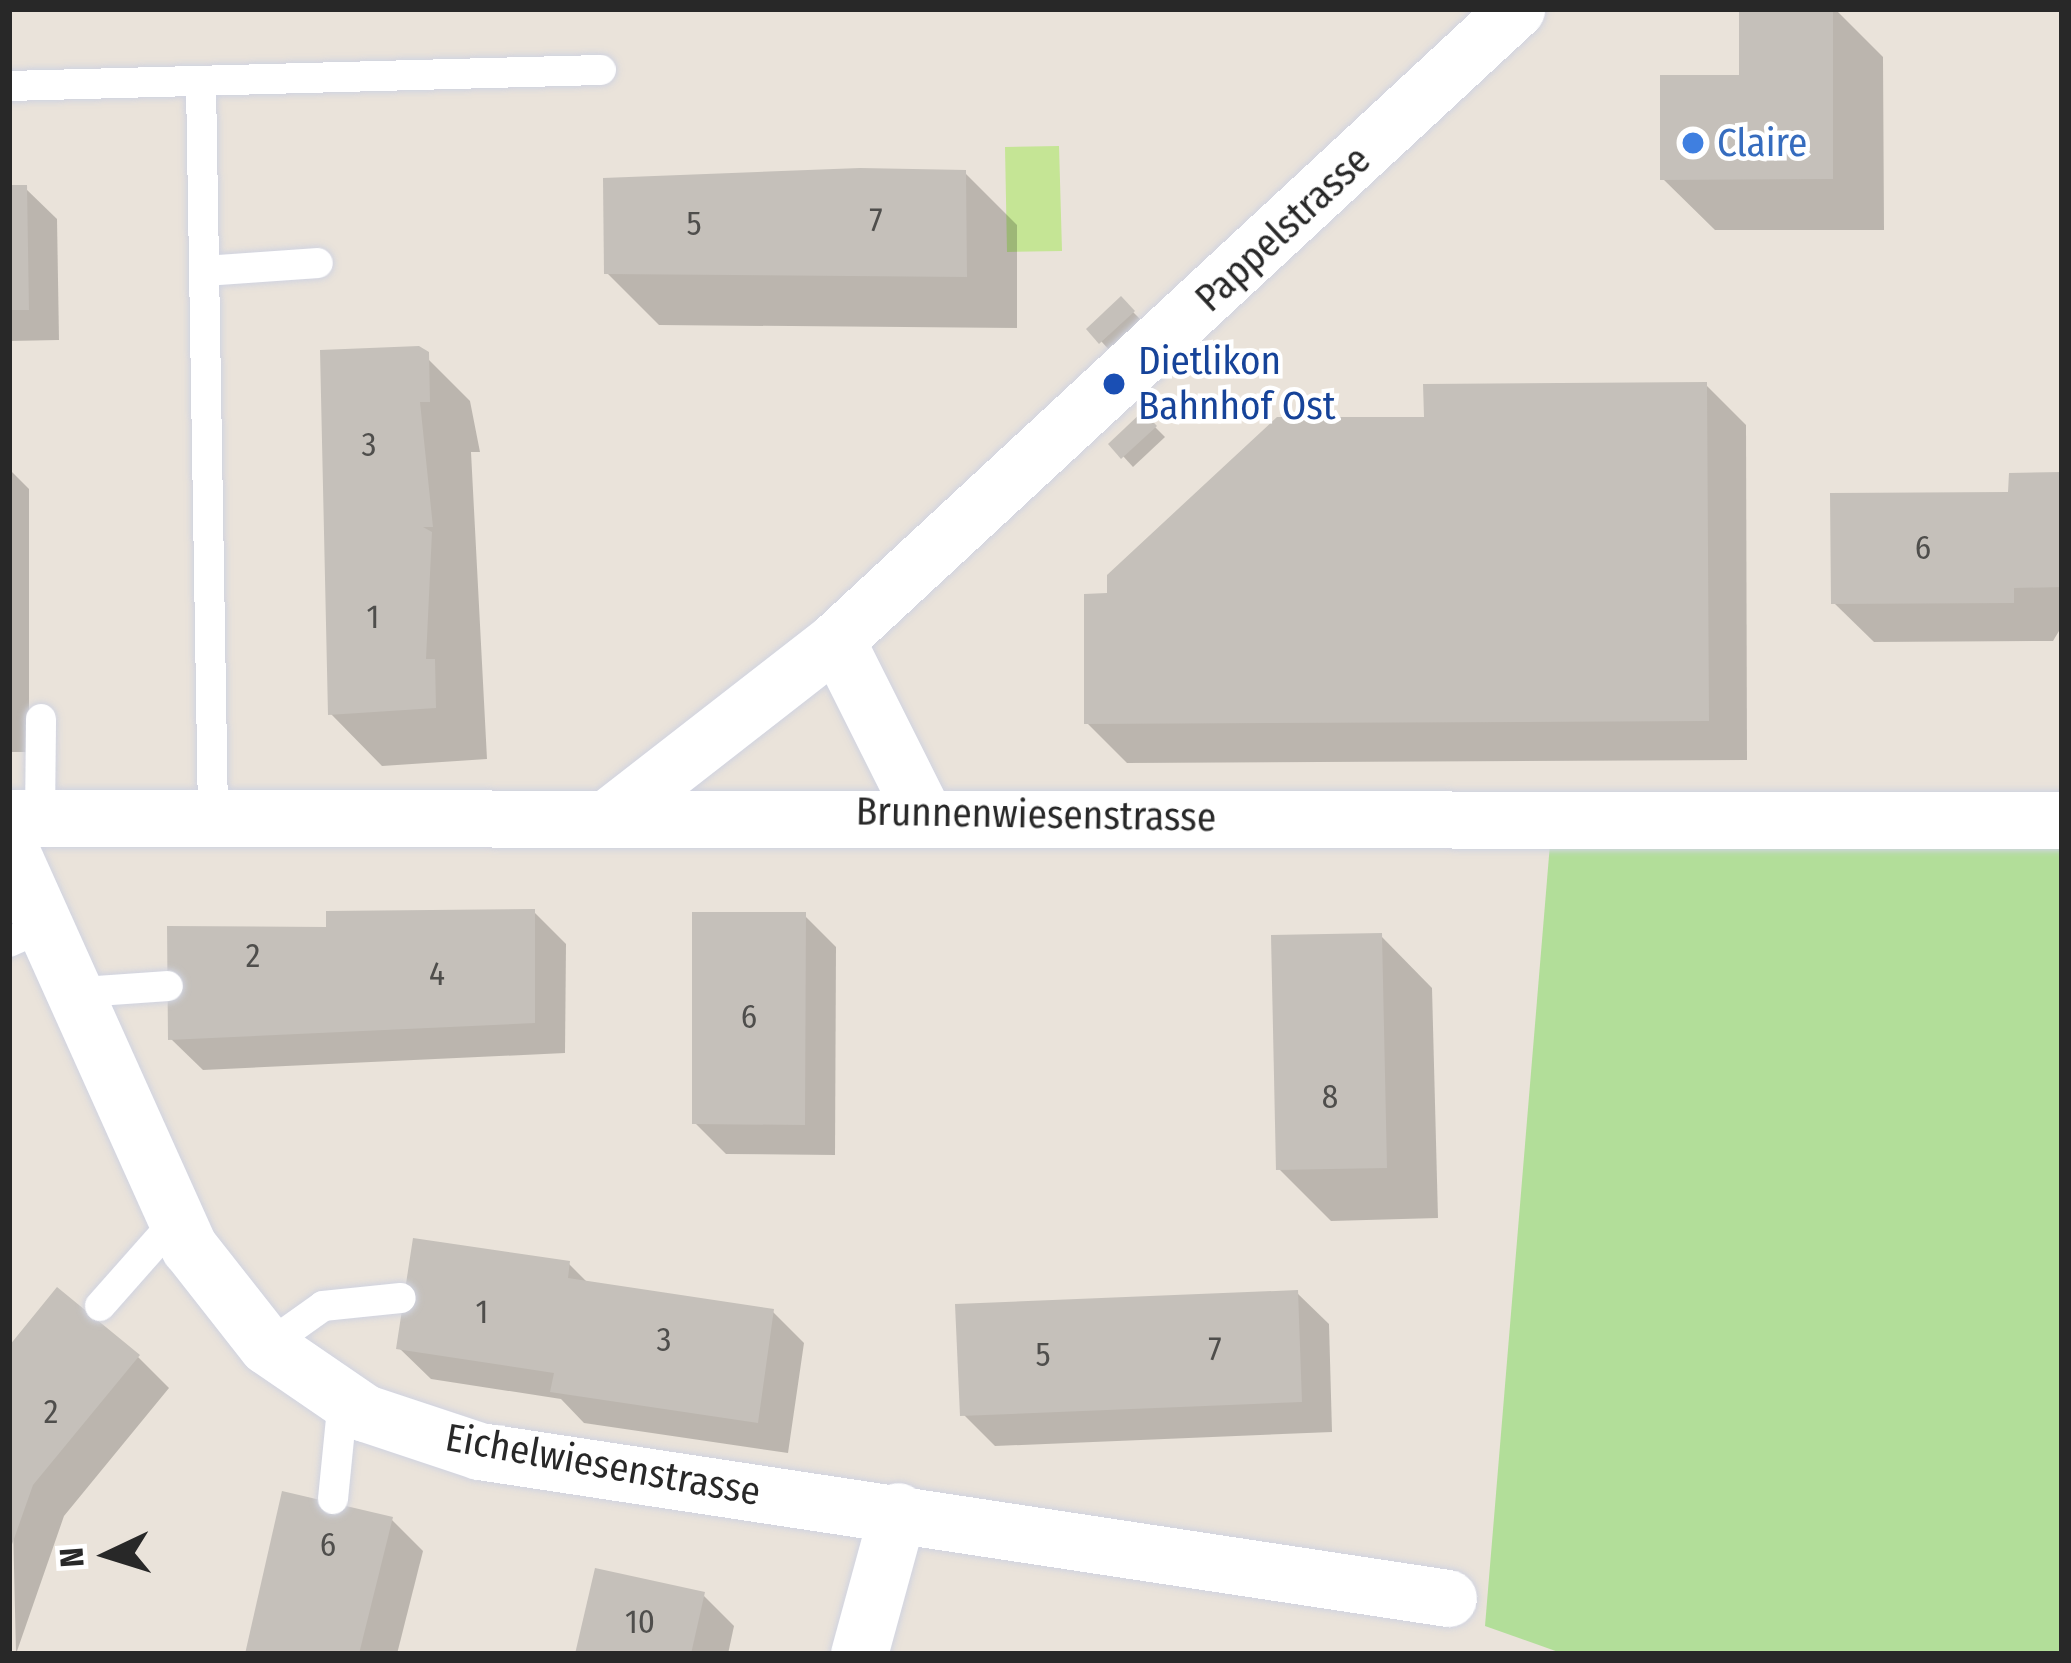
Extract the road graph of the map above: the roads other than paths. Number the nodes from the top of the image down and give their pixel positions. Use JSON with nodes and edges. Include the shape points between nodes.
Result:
{"nodes":[{"id":1,"x":1516,"y":9,"type":"edge"},
{"id":2,"x":601,"y":70,"type":"dead end"},
{"id":3,"x":202,"y":83,"type":"junction"},
{"id":4,"x":9,"y":86,"type":"edge"},
{"id":5,"x":318,"y":262,"type":"dead end"},
{"id":6,"x":205,"y":271,"type":"junction"},
{"id":7,"x":836,"y":640,"type":"junction"},
{"id":8,"x":41,"y":719,"type":"dead end"},
{"id":9,"x":614,"y":813,"type":"junction"},
{"id":10,"x":923,"y":814,"type":"junction"},
{"id":11,"x":213,"y":815,"type":"junction"},
{"id":12,"x":2062,"y":820,"type":"edge"},
{"id":13,"x":20,"y":827,"type":"edge"},
{"id":14,"x":26,"y":935,"type":"edge"},
{"id":15,"x":167,"y":986,"type":"dead end"},
{"id":16,"x":69,"y":993,"type":"junction"},
{"id":17,"x":176,"y":1220,"type":"junction"},
{"id":18,"x":401,"y":1298,"type":"dead end"},
{"id":19,"x":100,"y":1306,"type":"dead end"},
{"id":20,"x":267,"y":1346,"type":"junction"},
{"id":21,"x":343,"y":1399,"type":"junction"},
{"id":22,"x":333,"y":1499,"type":"dead end"},
{"id":23,"x":898,"y":1511,"type":"junction"},
{"id":24,"x":1448,"y":1598,"type":"dead end"},
{"id":25,"x":859,"y":1654,"type":"edge"}],
"edges":[{"from":1,"to":7,"type":"street","name":"Pappelstrasse"},
{"from":2,"to":3,"type":"lane"},
{"from":3,"to":4,"type":"lane"},
{"from":3,"to":6,"type":"lane"},
{"from":5,"to":6,"type":"lane"},
{"from":6,"to":11,"type":"lane"},
{"from":7,"to":9,"type":"street","name":"Pappelstrasse"},
{"from":7,"to":10,"type":"street"},
{"from":8,"to":13,"type":"lane"},
{"from":9,"to":10,"type":"street","name":"Brunnenwiesenstrasse"},
{"from":9,"to":11,"type":"street","name":"Brunnenwiesenstrasse"},
{"from":10,"to":12,"type":"street","name":"Brunnenwiesenstrasse"},
{"from":11,"to":13,"type":"street","name":"Brunnenwiesenstrasse"},
{"from":13,"to":14,"type":"street","name":"Eichelwiesenstrasse"},
{"from":14,"to":16,"type":"street","name":"Eichelwiesenstrasse"},
{"from":15,"to":16,"type":"lane"},
{"from":16,"to":17,"type":"street","name":"Eichelwiesenstrasse"},
{"from":17,"to":19,"type":"lane"},
{"from":17,"to":20,"type":"street","name":"Eichelwiesenstrasse"},
{"from":18,"to":20,"type":"lane","via":[[323,1306]]},
{"from":20,"to":21,"type":"street","name":"Eichelwiesenstrasse"},
{"from":21,"to":22,"type":"lane"},
{"from":21,"to":23,"type":"street","name":"Eichelwiesenstrasse","via":[[479,1451]]},
{"from":23,"to":24,"type":"street","name":"Eichelwiesenstrasse"},
{"from":23,"to":25,"type":"street"}]}
